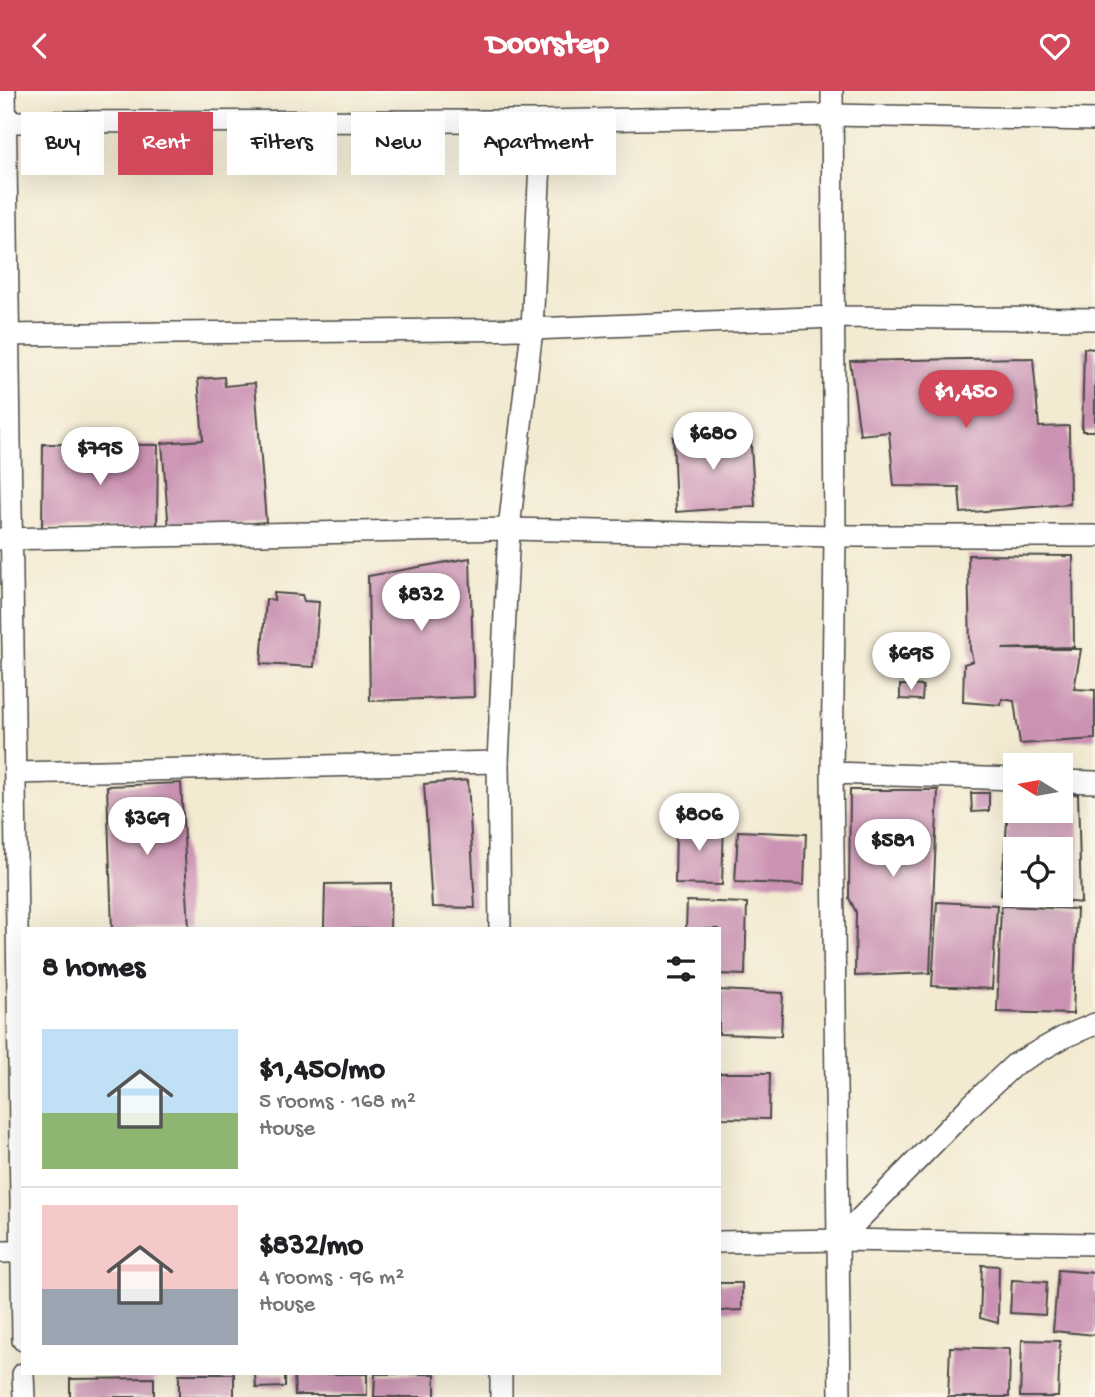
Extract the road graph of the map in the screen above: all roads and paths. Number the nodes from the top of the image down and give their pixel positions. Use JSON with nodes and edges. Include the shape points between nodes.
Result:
{"nodes":[{"id":1,"x":5,"y":91,"type":"edge"},
{"id":2,"x":832,"y":91,"type":"edge"},
{"id":3,"x":832,"y":115,"type":"junction"},
{"id":4,"x":616,"y":119,"type":"edge"},
{"id":5,"x":1095,"y":120,"type":"edge"},
{"id":6,"x":459,"y":121,"type":"edge"},
{"id":7,"x":3,"y":122,"type":"edge"},
{"id":8,"x":539,"y":175,"type":"edge"},
{"id":9,"x":834,"y":317,"type":"junction"},
{"id":10,"x":1095,"y":319,"type":"edge"},
{"id":11,"x":532,"y":329,"type":"junction"},
{"id":12,"x":5,"y":335,"type":"edge"},
{"id":13,"x":509,"y":529,"type":"junction"},
{"id":14,"x":835,"y":536,"type":"junction"},
{"id":15,"x":1095,"y":536,"type":"edge"},
{"id":16,"x":6,"y":539,"type":"edge"},
{"id":17,"x":498,"y":762,"type":"junction"},
{"id":18,"x":15,"y":773,"type":"junction"},
{"id":19,"x":832,"y":773,"type":"junction"},
{"id":20,"x":1003,"y":779,"type":"edge"},
{"id":21,"x":1073,"y":781,"type":"edge"},
{"id":22,"x":1095,"y":782,"type":"edge"},
{"id":23,"x":500,"y":927,"type":"edge"},
{"id":24,"x":1095,"y":1024,"type":"edge"},
{"id":25,"x":21,"y":1028,"type":"edge"},
{"id":26,"x":839,"y":1240,"type":"junction"},
{"id":27,"x":721,"y":1242,"type":"edge"},
{"id":28,"x":1095,"y":1244,"type":"edge"},
{"id":29,"x":0,"y":1252,"type":"edge"},
{"id":30,"x":21,"y":1252,"type":"edge"},
{"id":31,"x":23,"y":1375,"type":"edge"},
{"id":32,"x":501,"y":1375,"type":"edge"},
{"id":33,"x":23,"y":1397,"type":"edge"},
{"id":34,"x":501,"y":1397,"type":"edge"},
{"id":35,"x":840,"y":1397,"type":"edge"}],
"edges":[{"from":1,"to":7,"type":"street"},
{"from":2,"to":3,"type":"street"},
{"from":3,"to":4,"type":"street"},
{"from":3,"to":5,"type":"street"},
{"from":3,"to":9,"type":"street"},
{"from":6,"to":7,"type":"street"},
{"from":7,"to":12,"type":"street"},
{"from":8,"to":11,"type":"street"},
{"from":9,"to":10,"type":"street"},
{"from":9,"to":11,"type":"street"},
{"from":9,"to":14,"type":"street"},
{"from":11,"to":12,"type":"street"},
{"from":11,"to":13,"type":"street"},
{"from":12,"to":16,"type":"street"},
{"from":13,"to":14,"type":"street"},
{"from":13,"to":16,"type":"street"},
{"from":13,"to":17,"type":"street"},
{"from":14,"to":15,"type":"street"},
{"from":14,"to":19,"type":"street"},
{"from":16,"to":18,"type":"street"},
{"from":17,"to":18,"type":"street"},
{"from":17,"to":23,"type":"street"},
{"from":18,"to":25,"type":"street"},
{"from":19,"to":20,"type":"street"},
{"from":19,"to":26,"type":"street"},
{"from":21,"to":22,"type":"street"},
{"from":24,"to":26,"type":"street","via":[[1014,1065]]},
{"from":26,"to":27,"type":"street"},
{"from":26,"to":28,"type":"street"},
{"from":26,"to":35,"type":"street"},
{"from":29,"to":30,"type":"street"},
{"from":31,"to":33,"type":"street"},
{"from":32,"to":34,"type":"street"}]}
